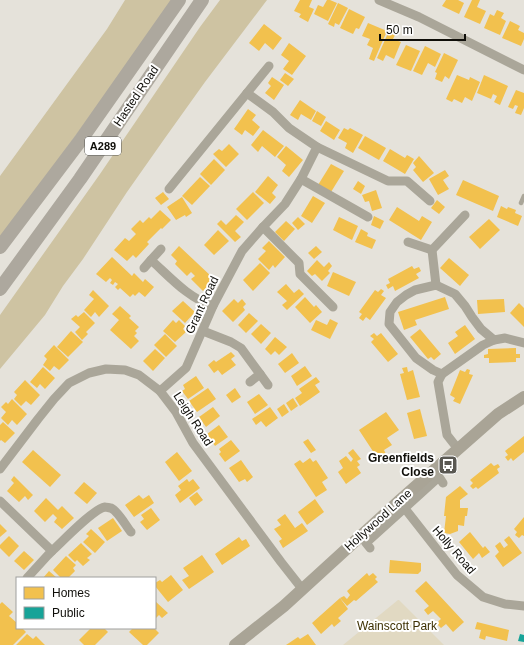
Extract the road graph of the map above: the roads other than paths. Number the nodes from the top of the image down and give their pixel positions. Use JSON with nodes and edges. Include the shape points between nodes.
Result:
{"nodes":[{"id":1,"x":180,"y":0,"type":"edge"},
{"id":2,"x":202,"y":0,"type":"edge"},
{"id":3,"x":379,"y":0,"type":"edge"},
{"id":4,"x":269,"y":66,"type":"dead end"},
{"id":5,"x":524,"y":70,"type":"edge"},
{"id":6,"x":247,"y":93,"type":"junction"},
{"id":7,"x":317,"y":147,"type":"junction"},
{"id":8,"x":301,"y":180,"type":"junction"},
{"id":9,"x":169,"y":189,"type":"dead end"},
{"id":10,"x":524,"y":196,"type":"edge"},
{"id":11,"x":430,"y":201,"type":"dead end"},
{"id":12,"x":521,"y":202,"type":"dead end"},
{"id":13,"x":464,"y":215,"type":"dead end"},
{"id":14,"x":368,"y":217,"type":"dead end"},
{"id":15,"x":263,"y":227,"type":"junction"},
{"id":16,"x":408,"y":242,"type":"dead end"},
{"id":17,"x":0,"y":247,"type":"edge"},
{"id":18,"x":161,"y":249,"type":"dead end"},
{"id":19,"x":432,"y":250,"type":"junction"},
{"id":20,"x":151,"y":260,"type":"junction"},
{"id":21,"x":144,"y":268,"type":"dead end"},
{"id":22,"x":436,"y":285,"type":"junction"},
{"id":23,"x":0,"y":289,"type":"edge"},
{"id":24,"x":213,"y":306,"type":"junction"},
{"id":25,"x":333,"y":307,"type":"dead end"},
{"id":26,"x":203,"y":331,"type":"junction"},
{"id":27,"x":494,"y":340,"type":"junction"},
{"id":28,"x":524,"y":343,"type":"edge"},
{"id":29,"x":260,"y":374,"type":"junction"},
{"id":30,"x":442,"y":374,"type":"junction"},
{"id":31,"x":250,"y":382,"type":"dead end"},
{"id":32,"x":268,"y":385,"type":"dead end"},
{"id":33,"x":160,"y":391,"type":"junction"},
{"id":34,"x":524,"y":397,"type":"edge"},
{"id":35,"x":458,"y":449,"type":"junction"},
{"id":36,"x":0,"y":469,"type":"edge"},
{"id":37,"x":443,"y":483,"type":"dead end"},
{"id":38,"x":0,"y":501,"type":"edge"},
{"id":39,"x":402,"y":505,"type":"junction"},
{"id":40,"x":131,"y":532,"type":"dead end"},
{"id":41,"x":370,"y":548,"type":"dead end"},
{"id":42,"x":52,"y":551,"type":"junction"},
{"id":43,"x":28,"y":577,"type":"edge"},
{"id":44,"x":302,"y":590,"type":"junction"},
{"id":45,"x":524,"y":606,"type":"edge"},
{"id":46,"x":235,"y":645,"type":"edge"}],
"edges":[{"from":1,"to":17,"type":"main road","name":"Hasted Road","number":"A289","via":[[80,141]]},
{"from":2,"to":23,"type":"main road","name":"Hasted Road","number":"A289","via":[[80,179]]},
{"from":3,"to":5,"type":"street","via":[[419,17]]},
{"from":4,"to":6,"type":"street"},
{"from":6,"to":7,"type":"street","via":[[273,112],[289,128]]},
{"from":6,"to":9,"type":"street"},
{"from":7,"to":8,"type":"street","name":"Grant Road"},
{"from":7,"to":11,"type":"street","via":[[388,181],[407,181]]},
{"from":8,"to":14,"type":"street"},
{"from":8,"to":15,"type":"street","name":"Grant Road","via":[[285,204]]},
{"from":10,"to":12,"type":"lane"},
{"from":13,"to":19,"type":"street"},
{"from":15,"to":24,"type":"street","name":"Grant Road","via":[[242,251]]},
{"from":15,"to":25,"type":"street","via":[[299,263],[300,274]]},
{"from":16,"to":19,"type":"street"},
{"from":18,"to":20,"type":"street"},
{"from":19,"to":22,"type":"street"},
{"from":20,"to":21,"type":"street"},
{"from":20,"to":24,"type":"street","via":[[187,292]]},
{"from":22,"to":27,"type":"street","via":[[455,294],[481,329]]},
{"from":22,"to":30,"type":"street","via":[[415,290],[397,302],[390,312],[389,324],[416,358]]},
{"from":24,"to":26,"type":"street","name":"Grant Road"},
{"from":26,"to":29,"type":"street","via":[[241,348]]},
{"from":26,"to":33,"type":"street","name":"Grant Road","via":[[186,368]]},
{"from":27,"to":28,"type":"street","via":[[505,338]]},
{"from":27,"to":30,"type":"street"},
{"from":29,"to":31,"type":"street"},
{"from":29,"to":32,"type":"street"},
{"from":30,"to":35,"type":"street","via":[[438,382],[447,434]]},
{"from":33,"to":36,"type":"street","name":"Leigh Road","via":[[139,375],[125,370],[106,369],[70,383],[54,399]]},
{"from":33,"to":44,"type":"street","name":"Leigh Road","via":[[176,412],[193,443]]},
{"from":34,"to":35,"type":"main road","name":"Hollywood Lane","via":[[498,414]]},
{"from":35,"to":39,"type":"main road","name":"Hollywood Lane"},
{"from":37,"to":39,"type":"street","via":[[439,477]]},
{"from":38,"to":42,"type":"street"},
{"from":39,"to":41,"type":"street","via":[[366,543]]},
{"from":39,"to":44,"type":"main road","name":"Hollywood Lane"},
{"from":39,"to":45,"type":"street","name":"Holly Road","via":[[457,575],[483,597],[505,604]]},
{"from":40,"to":42,"type":"street","via":[[113,509],[106,507],[89,517]]},
{"from":42,"to":43,"type":"street"},
{"from":44,"to":46,"type":"main road","name":"Hollywood Lane"}]}
